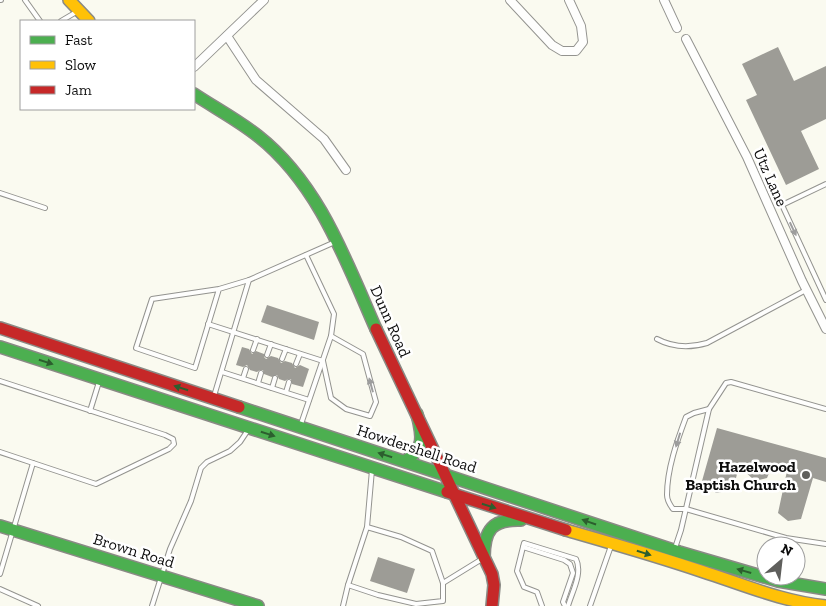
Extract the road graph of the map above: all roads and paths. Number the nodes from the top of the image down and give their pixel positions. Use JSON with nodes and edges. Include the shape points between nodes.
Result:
{"nodes":[{"id":1,"x":25,"y":0,"type":"edge"},
{"id":2,"x":69,"y":0,"type":"edge"},
{"id":3,"x":264,"y":0,"type":"edge"},
{"id":4,"x":510,"y":0,"type":"edge"},
{"id":5,"x":569,"y":0,"type":"edge"},
{"id":6,"x":664,"y":0,"type":"edge"},
{"id":7,"x":78,"y":11,"type":"junction"},
{"id":8,"x":39,"y":20,"type":"edge"},
{"id":9,"x":63,"y":20,"type":"edge"},
{"id":10,"x":88,"y":20,"type":"edge"},
{"id":11,"x":677,"y":28,"type":"dead end"},
{"id":12,"x":227,"y":36,"type":"junction"},
{"id":13,"x":686,"y":39,"type":"dead end"},
{"id":14,"x":195,"y":66,"type":"edge"},
{"id":15,"x":195,"y":95,"type":"edge"},
{"id":16,"x":346,"y":170,"type":"dead end"},
{"id":17,"x":826,"y":184,"type":"edge"},
{"id":18,"x":0,"y":193,"type":"edge"},
{"id":19,"x":45,"y":208,"type":"dead end"},
{"id":20,"x":337,"y":241,"type":"junction"},
{"id":21,"x":306,"y":256,"type":"junction"},
{"id":22,"x":249,"y":280,"type":"junction"},
{"id":23,"x":219,"y":289,"type":"junction"},
{"id":24,"x":806,"y":290,"type":"junction"},
{"id":25,"x":826,"y":300,"type":"edge"},
{"id":26,"x":208,"y":324,"type":"junction"},
{"id":27,"x":0,"y":328,"type":"edge"},
{"id":28,"x":826,"y":329,"type":"edge"},
{"id":29,"x":234,"y":332,"type":"junction"},
{"id":30,"x":331,"y":336,"type":"junction"},
{"id":31,"x":257,"y":339,"type":"junction"},
{"id":32,"x":657,"y":339,"type":"dead end"},
{"id":33,"x":271,"y":344,"type":"junction"},
{"id":34,"x":0,"y":347,"type":"edge"},
{"id":35,"x":286,"y":349,"type":"junction"},
{"id":36,"x":253,"y":350,"type":"dead end"},
{"id":37,"x":300,"y":354,"type":"junction"},
{"id":38,"x":267,"y":355,"type":"dead end"},
{"id":39,"x":282,"y":360,"type":"dead end"},
{"id":40,"x":323,"y":361,"type":"junction"},
{"id":41,"x":296,"y":364,"type":"dead end"},
{"id":42,"x":246,"y":369,"type":"dead end"},
{"id":43,"x":222,"y":372,"type":"junction"},
{"id":44,"x":261,"y":373,"type":"dead end"},
{"id":45,"x":243,"y":378,"type":"junction"},
{"id":46,"x":276,"y":378,"type":"dead end"},
{"id":47,"x":100,"y":380,"type":"junction"},
{"id":48,"x":0,"y":382,"type":"edge"},
{"id":49,"x":289,"y":382,"type":"dead end"},
{"id":50,"x":258,"y":383,"type":"junction"},
{"id":51,"x":272,"y":388,"type":"junction"},
{"id":52,"x":286,"y":392,"type":"junction"},
{"id":53,"x":214,"y":398,"type":"junction"},
{"id":54,"x":309,"y":400,"type":"junction"},
{"id":55,"x":826,"y":409,"type":"edge"},
{"id":56,"x":709,"y":410,"type":"junction"},
{"id":57,"x":90,"y":411,"type":"junction"},
{"id":58,"x":417,"y":414,"type":"junction"},
{"id":59,"x":300,"y":426,"type":"junction"},
{"id":60,"x":249,"y":428,"type":"junction"},
{"id":61,"x":0,"y":452,"type":"edge"},
{"id":62,"x":405,"y":461,"type":"junction"},
{"id":63,"x":33,"y":463,"type":"junction"},
{"id":64,"x":372,"y":468,"type":"junction"},
{"id":65,"x":445,"y":474,"type":"junction"},
{"id":66,"x":455,"y":495,"type":"junction"},
{"id":67,"x":686,"y":509,"type":"junction"},
{"id":68,"x":537,"y":521,"type":"junction"},
{"id":69,"x":0,"y":526,"type":"edge"},
{"id":70,"x":368,"y":527,"type":"junction"},
{"id":71,"x":13,"y":530,"type":"junction"},
{"id":72,"x":612,"y":544,"type":"junction"},
{"id":73,"x":826,"y":544,"type":"edge"},
{"id":74,"x":523,"y":548,"type":"junction"},
{"id":75,"x":675,"y":550,"type":"junction"},
{"id":76,"x":484,"y":558,"type":"junction"},
{"id":77,"x":0,"y":574,"type":"edge"},
{"id":78,"x":162,"y":576,"type":"junction"},
{"id":79,"x":443,"y":583,"type":"junction"},
{"id":80,"x":348,"y":585,"type":"junction"},
{"id":81,"x":0,"y":589,"type":"edge"},
{"id":82,"x":826,"y":589,"type":"edge"},
{"id":83,"x":38,"y":606,"type":"edge"},
{"id":84,"x":152,"y":606,"type":"edge"},
{"id":85,"x":258,"y":606,"type":"edge"},
{"id":86,"x":343,"y":606,"type":"edge"},
{"id":87,"x":492,"y":606,"type":"edge"},
{"id":88,"x":542,"y":606,"type":"edge"},
{"id":89,"x":567,"y":606,"type":"edge"},
{"id":90,"x":590,"y":606,"type":"edge"},
{"id":91,"x":826,"y":606,"type":"edge"}],
"edges":[{"from":1,"to":8,"type":"lane"},
{"from":2,"to":7,"type":"main road"},
{"from":3,"to":12,"type":"street"},
{"from":4,"to":5,"type":"street","via":[[552,46],[562,51],[576,51],[582,42],[581,26]]},
{"from":6,"to":11,"type":"street"},
{"from":7,"to":9,"type":"lane"},
{"from":7,"to":10,"type":"main road"},
{"from":12,"to":14,"type":"street"},
{"from":12,"to":16,"type":"street","via":[[256,80],[324,139]]},
{"from":13,"to":24,"type":"street","name":"Utz Lane","via":[[747,157]]},
{"from":15,"to":20,"type":"main road","name":"Dunn Road","via":[[258,136],[277,154],[314,200]]},
{"from":17,"to":25,"type":"lane","one_way":true,"via":[[782,205]]},
{"from":18,"to":19,"type":"lane"},
{"from":20,"to":21,"type":"lane"},
{"from":20,"to":58,"type":"main road","name":"Dunn Road"},
{"from":21,"to":22,"type":"lane"},
{"from":21,"to":30,"type":"lane","via":[[334,314]]},
{"from":22,"to":23,"type":"lane"},
{"from":22,"to":29,"type":"lane"},
{"from":23,"to":26,"type":"lane"},
{"from":23,"to":26,"type":"lane","via":[[152,299],[136,348],[195,368]]},
{"from":24,"to":28,"type":"street","name":"Utz Lane"},
{"from":24,"to":32,"type":"lane","via":[[707,344],[668,345]]},
{"from":26,"to":29,"type":"lane"},
{"from":53,"to":27,"type":"main road","name":"Howdershell Road","one_way":true},
{"from":29,"to":31,"type":"lane"},
{"from":29,"to":43,"type":"lane"},
{"from":30,"to":40,"type":"lane"},
{"from":40,"to":30,"type":"lane","one_way":true,"via":[[331,398],[346,409],[370,416],[376,402],[363,354]]},
{"from":31,"to":33,"type":"lane"},
{"from":31,"to":36,"type":"lane"},
{"from":33,"to":35,"type":"lane"},
{"from":33,"to":38,"type":"lane"},
{"from":34,"to":47,"type":"main road","name":"Howdershell Road","one_way":true},
{"from":35,"to":37,"type":"lane"},
{"from":35,"to":39,"type":"lane"},
{"from":37,"to":40,"type":"lane"},
{"from":37,"to":41,"type":"lane"},
{"from":40,"to":54,"type":"lane"},
{"from":42,"to":45,"type":"lane"},
{"from":43,"to":45,"type":"lane"},
{"from":43,"to":53,"type":"lane"},
{"from":44,"to":50,"type":"lane"},
{"from":45,"to":50,"type":"lane"},
{"from":46,"to":51,"type":"lane"},
{"from":47,"to":57,"type":"lane"},
{"from":47,"to":60,"type":"main road","name":"Howdershell Road"},
{"from":48,"to":57,"type":"lane"},
{"from":49,"to":52,"type":"lane"},
{"from":50,"to":51,"type":"lane"},
{"from":51,"to":52,"type":"lane"},
{"from":52,"to":54,"type":"lane"},
{"from":53,"to":59,"type":"main road","name":"Howdershell Road"},
{"from":54,"to":59,"type":"lane"},
{"from":55,"to":56,"type":"lane","via":[[731,382],[726,383]]},
{"from":56,"to":67,"type":"lane"},
{"from":56,"to":67,"type":"lane","one_way":true,"via":[[686,417],[671,464],[667,497],[673,509]]},
{"from":57,"to":63,"type":"lane","via":[[165,435],[173,439],[174,444],[170,449],[96,484]]},
{"from":58,"to":62,"type":"main road","via":[[422,440],[418,451]]},
{"from":58,"to":65,"type":"main road","name":"Dunn Road"},
{"from":62,"to":59,"type":"main road","name":"Howdershell Road","one_way":true},
{"from":60,"to":64,"type":"main road","name":"Howdershell Road","one_way":true},
{"from":60,"to":78,"type":"lane","via":[[230,451],[201,468]]},
{"from":61,"to":63,"type":"lane"},
{"from":62,"to":65,"type":"main road","name":"Howdershell Road"},
{"from":63,"to":71,"type":"lane"},
{"from":64,"to":66,"type":"main road","name":"Howdershell Road"},
{"from":64,"to":70,"type":"lane"},
{"from":65,"to":66,"type":"main road","name":"Dunn Road"},
{"from":75,"to":65,"type":"main road","name":"Howdershell Road","one_way":true},
{"from":66,"to":68,"type":"main road","name":"Howdershell Road","one_way":true},
{"from":66,"to":76,"type":"main road","name":"Dunn Road"},
{"from":67,"to":73,"type":"lane","via":[[786,538]]},
{"from":67,"to":75,"type":"lane"},
{"from":68,"to":72,"type":"main road","name":"Howdershell Road"},
{"from":68,"to":76,"type":"main road","via":[[504,519],[495,524],[483,544]]},
{"from":69,"to":71,"type":"main road","name":"Brown Road"},
{"from":70,"to":79,"type":"lane","via":[[432,551]]},
{"from":70,"to":80,"type":"lane"},
{"from":71,"to":77,"type":"lane"},
{"from":71,"to":78,"type":"main road","name":"Brown Road"},
{"from":72,"to":90,"type":"lane"},
{"from":72,"to":91,"type":"main road","name":"Howdershell Road","one_way":true,"via":[[770,594]]},
{"from":74,"to":88,"type":"lane","via":[[517,571],[524,587],[537,592]]},
{"from":74,"to":89,"type":"lane","via":[[570,564],[573,573],[563,602]]},
{"from":74,"to":89,"type":"lane","via":[[524,543],[576,559],[579,573]]},
{"from":82,"to":75,"type":"main road","name":"Howdershell Road","one_way":true,"via":[[778,581]]},
{"from":76,"to":79,"type":"lane"},
{"from":76,"to":87,"type":"main road","name":"Dunn Road","via":[[494,585]]},
{"from":78,"to":84,"type":"lane"},
{"from":78,"to":85,"type":"main road","name":"Brown Road"},
{"from":79,"to":80,"type":"lane","via":[[443,601],[416,604]]},
{"from":80,"to":86,"type":"lane"},
{"from":81,"to":83,"type":"lane"}]}
